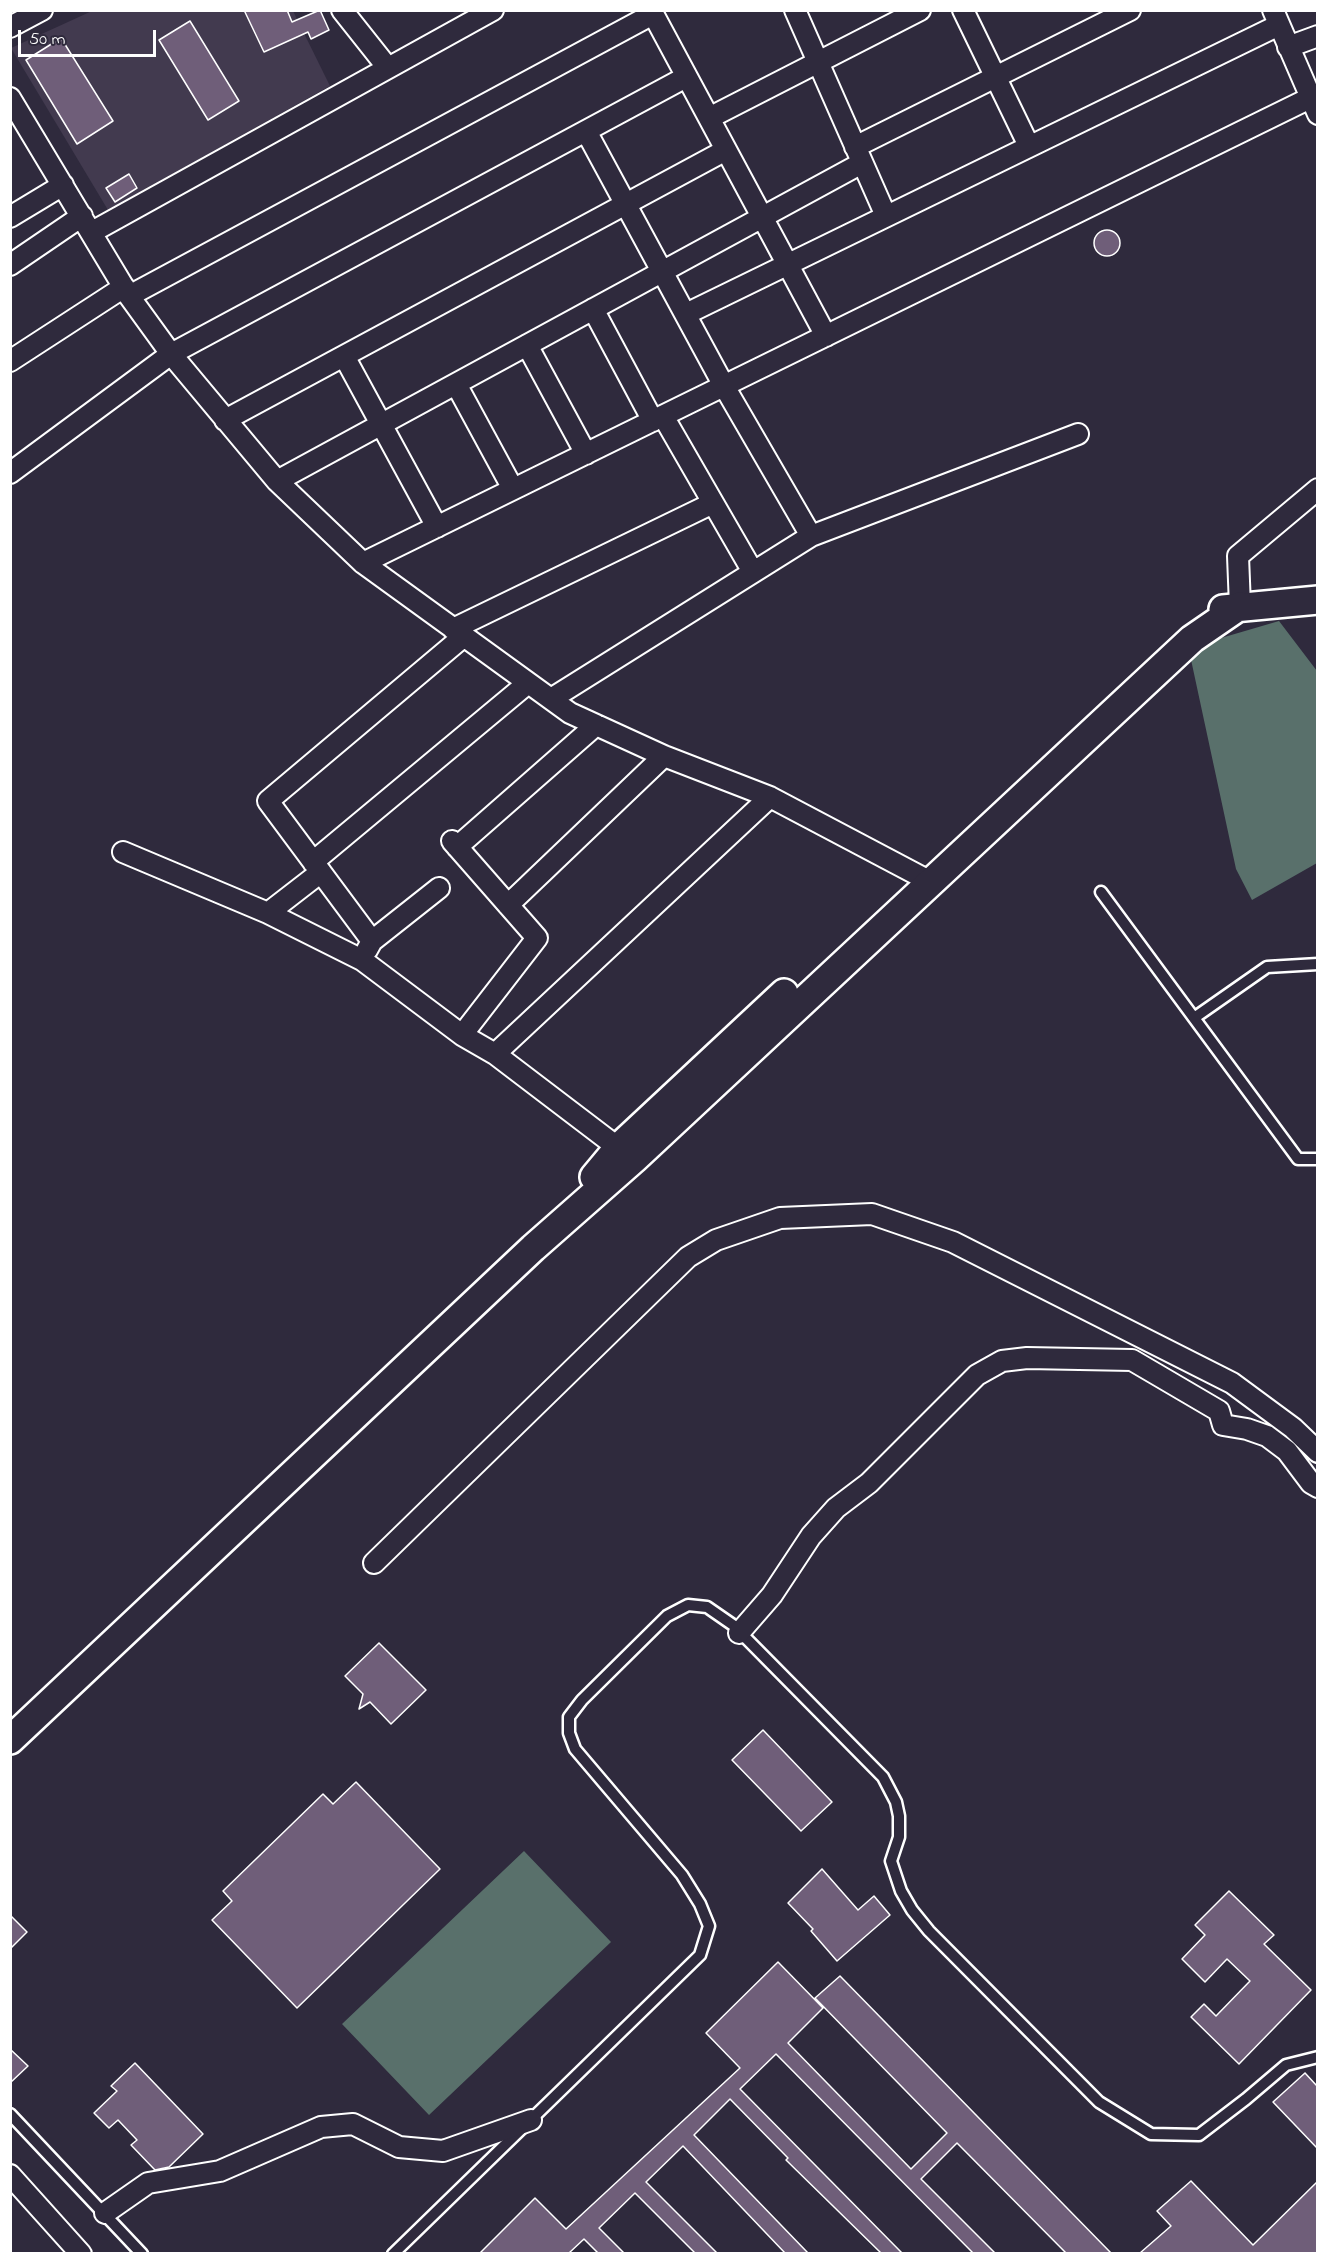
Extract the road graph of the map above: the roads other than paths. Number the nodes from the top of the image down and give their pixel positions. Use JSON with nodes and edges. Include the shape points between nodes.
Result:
{"nodes":[{"id":1,"x":42,"y":10,"type":"edge"},
{"id":2,"x":342,"y":10,"type":"edge"},
{"id":3,"x":493,"y":10,"type":"edge"},
{"id":4,"x":795,"y":10,"type":"edge"},
{"id":5,"x":920,"y":10,"type":"edge"},
{"id":6,"x":963,"y":10,"type":"edge"},
{"id":7,"x":1130,"y":10,"type":"edge"},
{"id":8,"x":652,"y":12,"type":"edge"},
{"id":9,"x":1276,"y":18,"type":"edge"},
{"id":10,"x":10,"y":27,"type":"edge"},
{"id":11,"x":1317,"y":36,"type":"edge"},
{"id":12,"x":1288,"y":47,"type":"junction"},
{"id":13,"x":818,"y":63,"type":"junction"},
{"id":14,"x":388,"y":68,"type":"junction"},
{"id":15,"x":686,"y":76,"type":"junction"},
{"id":16,"x":995,"y":78,"type":"junction"},
{"id":17,"x":10,"y":98,"type":"edge"},
{"id":18,"x":1314,"y":106,"type":"edge"},
{"id":19,"x":709,"y":118,"type":"junction"},
{"id":20,"x":586,"y":131,"type":"junction"},
{"id":21,"x":1029,"y":146,"type":"junction"},
{"id":22,"x":726,"y":150,"type":"junction"},
{"id":23,"x":859,"y":155,"type":"junction"},
{"id":24,"x":63,"y":185,"type":"junction"},
{"id":25,"x":626,"y":204,"type":"junction"},
{"id":26,"x":886,"y":216,"type":"junction"},
{"id":27,"x":10,"y":217,"type":"edge"},
{"id":28,"x":762,"y":218,"type":"junction"},
{"id":29,"x":87,"y":224,"type":"junction"},
{"id":30,"x":787,"y":264,"type":"junction"},
{"id":31,"x":10,"y":265,"type":"edge"},
{"id":32,"x":663,"y":272,"type":"junction"},
{"id":33,"x":127,"y":292,"type":"junction"},
{"id":34,"x":593,"y":309,"type":"junction"},
{"id":35,"x":686,"y":314,"type":"junction"},
{"id":36,"x":826,"y":336,"type":"junction"},
{"id":37,"x":527,"y":345,"type":"junction"},
{"id":38,"x":171,"y":354,"type":"junction"},
{"id":39,"x":344,"y":356,"type":"junction"},
{"id":40,"x":10,"y":361,"type":"edge"},
{"id":41,"x":456,"y":384,"type":"junction"},
{"id":42,"x":724,"y":386,"type":"junction"},
{"id":43,"x":658,"y":418,"type":"junction"},
{"id":44,"x":225,"y":420,"type":"junction"},
{"id":45,"x":381,"y":424,"type":"junction"},
{"id":46,"x":1078,"y":434,"type":"dead end"},
{"id":47,"x":586,"y":454,"type":"junction"},
{"id":48,"x":10,"y":473,"type":"edge"},
{"id":49,"x":277,"y":481,"type":"junction"},
{"id":50,"x":513,"y":489,"type":"junction"},
{"id":51,"x":1317,"y":489,"type":"edge"},
{"id":52,"x":713,"y":503,"type":"junction"},
{"id":53,"x":437,"y":527,"type":"junction"},
{"id":54,"x":811,"y":536,"type":"junction"},
{"id":55,"x":363,"y":563,"type":"junction"},
{"id":56,"x":753,"y":572,"type":"junction"},
{"id":57,"x":1317,"y":600,"type":"edge"},
{"id":58,"x":1240,"y":606,"type":"junction"},
{"id":59,"x":459,"y":632,"type":"junction"},
{"id":60,"x":528,"y":683,"type":"junction"},
{"id":61,"x":551,"y":699,"type":"junction"},
{"id":62,"x":596,"y":725,"type":"junction"},
{"id":63,"x":664,"y":756,"type":"junction"},
{"id":64,"x":770,"y":797,"type":"junction"},
{"id":65,"x":123,"y":852,"type":"dead end"},
{"id":66,"x":317,"y":867,"type":"junction"},
{"id":67,"x":922,"y":878,"type":"junction"},
{"id":68,"x":439,"y":888,"type":"dead end"},
{"id":69,"x":1101,"y":892,"type":"dead end"},
{"id":70,"x":508,"y":905,"type":"junction"},
{"id":71,"x":268,"y":913,"type":"junction"},
{"id":72,"x":372,"y":941,"type":"junction"},
{"id":73,"x":362,"y":960,"type":"junction"},
{"id":74,"x":1317,"y":964,"type":"edge"},
{"id":75,"x":1194,"y":1018,"type":"junction"},
{"id":76,"x":462,"y":1035,"type":"junction"},
{"id":77,"x":495,"y":1054,"type":"junction"},
{"id":78,"x":626,"y":1153,"type":"junction"},
{"id":79,"x":1317,"y":1159,"type":"edge"},
{"id":80,"x":1317,"y":1452,"type":"edge"},
{"id":81,"x":1317,"y":1487,"type":"edge"},
{"id":82,"x":374,"y":1563,"type":"dead end"},
{"id":83,"x":739,"y":1633,"type":"junction"},
{"id":84,"x":10,"y":1740,"type":"edge"},
{"id":85,"x":1317,"y":2056,"type":"edge"},
{"id":86,"x":10,"y":2114,"type":"edge"},
{"id":87,"x":531,"y":2120,"type":"junction"},
{"id":88,"x":10,"y":2175,"type":"edge"},
{"id":89,"x":105,"y":2214,"type":"junction"},
{"id":90,"x":81,"y":2253,"type":"edge"},
{"id":91,"x":142,"y":2253,"type":"edge"},
{"id":92,"x":393,"y":2253,"type":"edge"}],
"edges":[{"from":1,"to":10,"type":"street"},
{"from":2,"to":14,"type":"street"},
{"from":3,"to":14,"type":"street"},
{"from":4,"to":13,"type":"street"},
{"from":5,"to":13,"type":"street"},
{"from":6,"to":16,"type":"street"},
{"from":7,"to":16,"type":"street"},
{"from":8,"to":15,"type":"street"},
{"from":8,"to":33,"type":"street"},
{"from":9,"to":12,"type":"street"},
{"from":9,"to":21,"type":"street"},
{"from":11,"to":12,"type":"street"},
{"from":12,"to":18,"type":"street"},
{"from":13,"to":19,"type":"street"},
{"from":13,"to":23,"type":"street"},
{"from":14,"to":29,"type":"street"},
{"from":15,"to":19,"type":"street"},
{"from":15,"to":20,"type":"street"},
{"from":16,"to":21,"type":"street"},
{"from":16,"to":23,"type":"street"},
{"from":17,"to":24,"type":"street"},
{"from":18,"to":36,"type":"street"},
{"from":19,"to":22,"type":"street"},
{"from":20,"to":25,"type":"street"},
{"from":20,"to":38,"type":"street"},
{"from":21,"to":26,"type":"street"},
{"from":22,"to":25,"type":"street"},
{"from":22,"to":28,"type":"street"},
{"from":23,"to":26,"type":"street"},
{"from":23,"to":28,"type":"street"},
{"from":24,"to":27,"type":"street"},
{"from":24,"to":29,"type":"street"},
{"from":25,"to":32,"type":"street"},
{"from":25,"to":39,"type":"street"},
{"from":26,"to":30,"type":"street"},
{"from":28,"to":30,"type":"street"},
{"from":28,"to":32,"type":"street"},
{"from":29,"to":31,"type":"street"},
{"from":29,"to":33,"type":"street"},
{"from":30,"to":35,"type":"street"},
{"from":30,"to":36,"type":"street"},
{"from":32,"to":34,"type":"street"},
{"from":32,"to":35,"type":"street"},
{"from":33,"to":38,"type":"street"},
{"from":33,"to":40,"type":"street"},
{"from":34,"to":37,"type":"street"},
{"from":34,"to":43,"type":"street"},
{"from":35,"to":42,"type":"street"},
{"from":36,"to":42,"type":"street"},
{"from":37,"to":41,"type":"street"},
{"from":37,"to":47,"type":"street"},
{"from":38,"to":44,"type":"street"},
{"from":38,"to":48,"type":"street"},
{"from":39,"to":44,"type":"street"},
{"from":39,"to":45,"type":"street"},
{"from":41,"to":45,"type":"street"},
{"from":41,"to":50,"type":"street"},
{"from":42,"to":43,"type":"street"},
{"from":42,"to":54,"type":"street"},
{"from":43,"to":47,"type":"street"},
{"from":43,"to":52,"type":"street"},
{"from":44,"to":49,"type":"street"},
{"from":45,"to":49,"type":"street"},
{"from":45,"to":53,"type":"street"},
{"from":46,"to":54,"type":"street"},
{"from":47,"to":50,"type":"street"},
{"from":49,"to":55,"type":"street"},
{"from":50,"to":53,"type":"street"},
{"from":51,"to":58,"type":"street","via":[[1238,556]]},
{"from":52,"to":56,"type":"street"},
{"from":52,"to":59,"type":"street"},
{"from":53,"to":55,"type":"street"},
{"from":54,"to":56,"type":"street"},
{"from":55,"to":59,"type":"street"},
{"from":56,"to":61,"type":"street"},
{"from":57,"to":58,"type":"street"},
{"from":58,"to":67,"type":"street","via":[[1192,639]]},
{"from":59,"to":60,"type":"street"},
{"from":59,"to":66,"type":"street","via":[[268,801]]},
{"from":60,"to":61,"type":"street"},
{"from":60,"to":66,"type":"street"},
{"from":61,"to":62,"type":"street"},
{"from":62,"to":63,"type":"street"},
{"from":62,"to":70,"type":"street","via":[[454,844]]},
{"from":63,"to":64,"type":"street"},
{"from":63,"to":70,"type":"street"},
{"from":64,"to":67,"type":"street"},
{"from":64,"to":77,"type":"street"},
{"from":65,"to":71,"type":"street"},
{"from":66,"to":71,"type":"street"},
{"from":66,"to":72,"type":"street"},
{"from":67,"to":78,"type":"street"},
{"from":68,"to":72,"type":"street"},
{"from":69,"to":75,"type":"lane"},
{"from":70,"to":76,"type":"street","via":[[537,938]]},
{"from":71,"to":73,"type":"street"},
{"from":72,"to":73,"type":"street"},
{"from":73,"to":76,"type":"street"},
{"from":74,"to":75,"type":"lane","via":[[1267,968]]},
{"from":75,"to":79,"type":"lane","via":[[1298,1159]]},
{"from":76,"to":77,"type":"street"},
{"from":77,"to":78,"type":"street"},
{"from":78,"to":84,"type":"street","via":[[533,1248]]},
{"from":80,"to":82,"type":"street","via":[[1293,1428],[1232,1383],[953,1242],[872,1214],[780,1218],[716,1240],[688,1257]]},
{"from":81,"to":83,"type":"street","via":[[1287,1451],[1268,1436],[1223,1425],[1219,1411],[1132,1360],[1002,1361],[976,1374],[869,1483],[836,1508]]},
{"from":83,"to":85,"type":"lane","via":[[883,1777],[899,1816],[899,1838],[891,1861],[900,1891],[912,1910],[1099,2102],[1151,2134],[1199,2135],[1286,2065]]},
{"from":83,"to":87,"type":"lane","via":[[707,1607],[688,1605],[667,1616],[569,1717],[575,1749],[682,1875],[709,1926],[700,1956]]},
{"from":86,"to":89,"type":"lane"},
{"from":87,"to":89,"type":"street","via":[[443,2151],[399,2147],[353,2124],[321,2127],[220,2171],[148,2183]]},
{"from":87,"to":92,"type":"lane"},
{"from":88,"to":90,"type":"street"},
{"from":89,"to":91,"type":"lane"}]}
